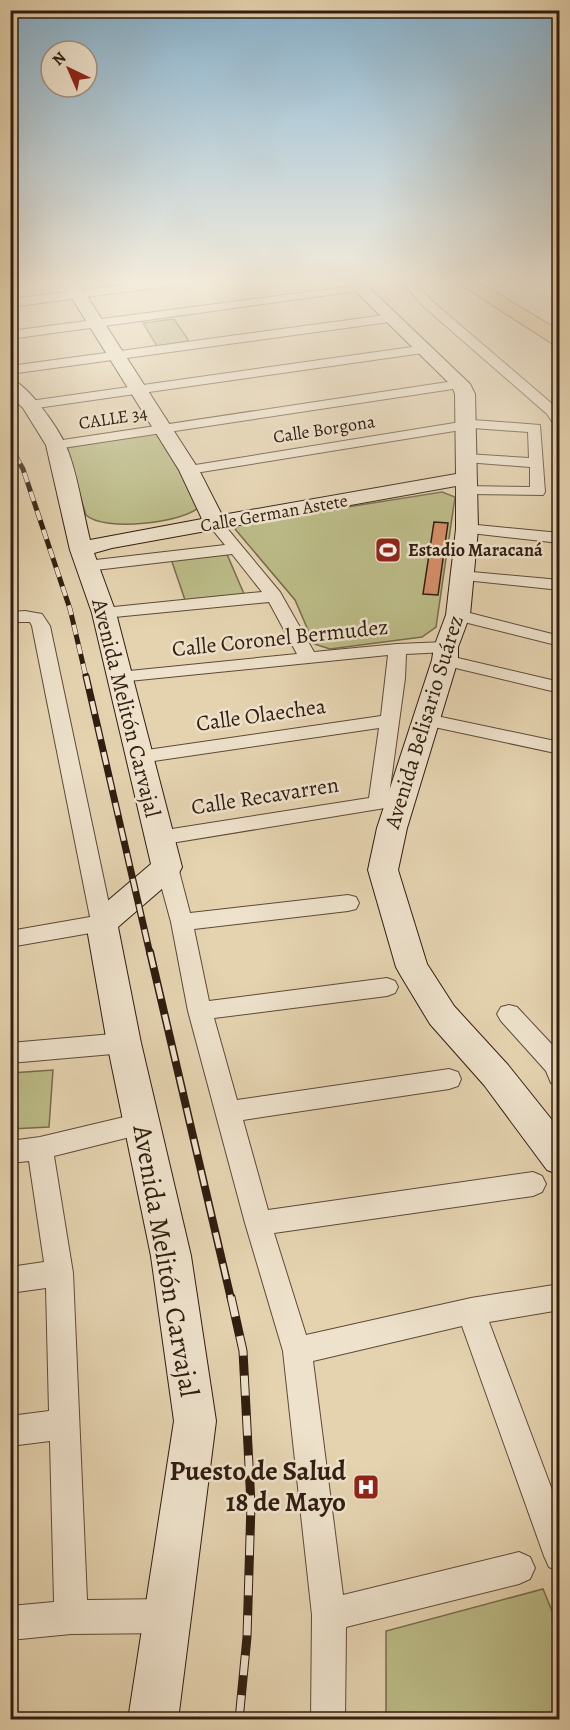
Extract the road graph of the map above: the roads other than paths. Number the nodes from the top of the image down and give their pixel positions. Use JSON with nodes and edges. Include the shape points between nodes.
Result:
{"nodes":[{"id":1,"x":88,"y":360,"type":"edge"},
{"id":2,"x":119,"y":360,"type":"edge"},
{"id":3,"x":353,"y":360,"type":"edge"},
{"id":4,"x":437,"y":360,"type":"edge"},
{"id":5,"x":493,"y":360,"type":"edge"},
{"id":6,"x":10,"y":370,"type":"edge"},
{"id":7,"x":461,"y":384,"type":"junction"},
{"id":8,"x":10,"y":385,"type":"edge"},
{"id":9,"x":140,"y":391,"type":"junction"},
{"id":10,"x":30,"y":405,"type":"junction"},
{"id":11,"x":560,"y":423,"type":"edge"},
{"id":12,"x":465,"y":426,"type":"junction"},
{"id":13,"x":162,"y":428,"type":"junction"},
{"id":14,"x":56,"y":445,"type":"junction"},
{"id":15,"x":537,"y":463,"type":"junction"},
{"id":16,"x":189,"y":470,"type":"junction"},
{"id":17,"x":467,"y":475,"type":"junction"},
{"id":18,"x":216,"y":524,"type":"junction"},
{"id":19,"x":467,"y":529,"type":"junction"},
{"id":20,"x":560,"y":538,"type":"edge"},
{"id":21,"x":235,"y":549,"type":"junction"},
{"id":22,"x":84,"y":558,"type":"junction"},
{"id":23,"x":461,"y":576,"type":"junction"},
{"id":24,"x":560,"y":585,"type":"edge"},
{"id":25,"x":274,"y":596,"type":"junction"},
{"id":26,"x":104,"y":613,"type":"junction"},
{"id":27,"x":458,"y":615,"type":"junction"},
{"id":28,"x":10,"y":617,"type":"edge"},
{"id":29,"x":560,"y":641,"type":"edge"},
{"id":30,"x":397,"y":649,"type":"junction"},
{"id":31,"x":445,"y":653,"type":"junction"},
{"id":32,"x":308,"y":657,"type":"junction"},
{"id":33,"x":118,"y":677,"type":"junction"},
{"id":34,"x":560,"y":688,"type":"edge"},
{"id":35,"x":427,"y":720,"type":"junction"},
{"id":36,"x":389,"y":721,"type":"junction"},
{"id":37,"x":560,"y":748,"type":"edge"},
{"id":38,"x":140,"y":757,"type":"junction"},
{"id":39,"x":159,"y":838,"type":"junction"},
{"id":40,"x":167,"y":867,"type":"junction"},
{"id":41,"x":348,"y":903,"type":"dead end"},
{"id":42,"x":182,"y":922,"type":"junction"},
{"id":43,"x":102,"y":923,"type":"junction"},
{"id":44,"x":10,"y":939,"type":"edge"},
{"id":45,"x":387,"y":987,"type":"dead end"},
{"id":46,"x":200,"y":1011,"type":"junction"},
{"id":47,"x":509,"y":1014,"type":"dead end"},
{"id":48,"x":124,"y":1043,"type":"junction"},
{"id":49,"x":10,"y":1053,"type":"edge"},
{"id":50,"x":560,"y":1076,"type":"edge"},
{"id":51,"x":449,"y":1079,"type":"dead end"},
{"id":52,"x":229,"y":1112,"type":"junction"},
{"id":53,"x":141,"y":1124,"type":"junction"},
{"id":54,"x":40,"y":1148,"type":"junction"},
{"id":55,"x":10,"y":1152,"type":"edge"},
{"id":56,"x":560,"y":1159,"type":"edge"},
{"id":57,"x":533,"y":1184,"type":"dead end"},
{"id":58,"x":258,"y":1223,"type":"junction"},
{"id":59,"x":59,"y":1273,"type":"junction"},
{"id":60,"x":10,"y":1280,"type":"edge"},
{"id":61,"x":560,"y":1297,"type":"edge"},
{"id":62,"x":471,"y":1311,"type":"junction"},
{"id":63,"x":297,"y":1351,"type":"junction"},
{"id":64,"x":66,"y":1424,"type":"junction"},
{"id":65,"x":10,"y":1431,"type":"edge"},
{"id":66,"x":560,"y":1556,"type":"edge"},
{"id":67,"x":519,"y":1568,"type":"dead end"},
{"id":68,"x":329,"y":1615,"type":"junction"},
{"id":69,"x":169,"y":1616,"type":"junction"},
{"id":70,"x":71,"y":1617,"type":"junction"},
{"id":71,"x":10,"y":1623,"type":"edge"},
{"id":72,"x":153,"y":1719,"type":"edge"},
{"id":73,"x":328,"y":1719,"type":"edge"}],
"edges":[{"from":1,"to":6,"type":"street"},
{"from":2,"to":9,"type":"street"},
{"from":3,"to":9,"type":"street"},
{"from":4,"to":7,"type":"street"},
{"from":5,"to":11,"type":"street","via":[[552,411]]},
{"from":7,"to":12,"type":"street","name":"Avenida Belisario Suárez","via":[[465,394]]},
{"from":7,"to":13,"type":"street","name":"CALLE 34"},
{"from":8,"to":10,"type":"street","name":"Avenida Melitón Carvajal"},
{"from":9,"to":10,"type":"street"},
{"from":9,"to":13,"type":"street"},
{"from":10,"to":14,"type":"street","name":"Avenida Melitón Carvajal"},
{"from":12,"to":15,"type":"street","name":"Calle Borgona","via":[[535,428]]},
{"from":12,"to":16,"type":"street","name":"Calle Borgona"},
{"from":12,"to":17,"type":"street","name":"Avenida Belisario Suárez"},
{"from":13,"to":14,"type":"street","name":"CALLE 34"},
{"from":13,"to":16,"type":"street"},
{"from":14,"to":22,"type":"street","name":"Avenida Melitón Carvajal"},
{"from":15,"to":17,"type":"street"},
{"from":15,"to":17,"type":"street","via":[[538,492]]},
{"from":16,"to":18,"type":"street"},
{"from":17,"to":18,"type":"street","name":"Calle German Astete"},
{"from":17,"to":19,"type":"street","name":"Avenida Belisario Suárez"},
{"from":18,"to":21,"type":"street"},
{"from":18,"to":22,"type":"street","name":"Calle German Astete","via":[[109,542]]},
{"from":19,"to":20,"type":"street"},
{"from":19,"to":23,"type":"street","name":"Avenida Belisario Suárez"},
{"from":21,"to":22,"type":"street"},
{"from":21,"to":25,"type":"street"},
{"from":22,"to":26,"type":"street","name":"Avenida Melitón Carvajal"},
{"from":23,"to":24,"type":"street"},
{"from":23,"to":27,"type":"street","name":"Avenida Belisario Suárez"},
{"from":25,"to":26,"type":"street"},
{"from":25,"to":32,"type":"street"},
{"from":26,"to":33,"type":"street","name":"Avenida Melitón Carvajal"},
{"from":27,"to":29,"type":"street"},
{"from":27,"to":31,"type":"street","name":"Avenida Belisario Suárez"},
{"from":28,"to":43,"type":"street","via":[[36,618],[41,626]]},
{"from":30,"to":31,"type":"street","name":"Calle Coronel Bermudez"},
{"from":30,"to":32,"type":"street","name":"Calle Coronel Bermudez"},
{"from":30,"to":36,"type":"street"},
{"from":31,"to":34,"type":"street","name":"Calle Coronel Bermudez"},
{"from":31,"to":35,"type":"street","name":"Avenida Belisario Suárez"},
{"from":32,"to":33,"type":"street","name":"Calle Coronel Bermudez"},
{"from":33,"to":38,"type":"street","name":"Avenida Melitón Carvajal"},
{"from":35,"to":37,"type":"street"},
{"from":35,"to":56,"type":"street","name":"Avenida Belisario Suárez","via":[[392,828],[383,870],[398,921],[412,967],[442,1015],[496,1075]]},
{"from":36,"to":38,"type":"street","name":"Calle Olaechea"},
{"from":36,"to":39,"type":"street","name":"Calle Recavarren","via":[[378,802]]},
{"from":38,"to":39,"type":"street","name":"Avenida Melitón Carvajal"},
{"from":39,"to":40,"type":"street","name":"Avenida Melitón Carvajal"},
{"from":40,"to":42,"type":"street","name":"Avenida Melitón Carvajal"},
{"from":40,"to":43,"type":"street"},
{"from":41,"to":42,"type":"street"},
{"from":42,"to":46,"type":"street","name":"Avenida Melitón Carvajal"},
{"from":43,"to":44,"type":"street"},
{"from":43,"to":48,"type":"street","name":"Avenida Melitón Carvajal"},
{"from":45,"to":46,"type":"street"},
{"from":46,"to":52,"type":"street","name":"Avenida Melitón Carvajal"},
{"from":47,"to":50,"type":"street","via":[[556,1066]]},
{"from":48,"to":49,"type":"street"},
{"from":48,"to":53,"type":"street","name":"Avenida Melitón Carvajal"},
{"from":51,"to":52,"type":"street"},
{"from":52,"to":58,"type":"street","name":"Avenida Melitón Carvajal"},
{"from":53,"to":54,"type":"street"},
{"from":53,"to":69,"type":"street","name":"Avenida Melitón Carvajal","via":[[171,1256],[195,1421]]},
{"from":54,"to":55,"type":"street"},
{"from":54,"to":59,"type":"street"},
{"from":57,"to":58,"type":"street"},
{"from":58,"to":63,"type":"street","name":"Avenida Melitón Carvajal"},
{"from":59,"to":60,"type":"street"},
{"from":59,"to":64,"type":"street"},
{"from":61,"to":62,"type":"street"},
{"from":62,"to":63,"type":"street"},
{"from":62,"to":66,"type":"street"},
{"from":63,"to":68,"type":"street","name":"Avenida Melitón Carvajal"},
{"from":64,"to":65,"type":"street"},
{"from":64,"to":70,"type":"street"},
{"from":67,"to":68,"type":"street"},
{"from":68,"to":73,"type":"street","name":"Avenida Melitón Carvajal"},
{"from":69,"to":70,"type":"street"},
{"from":69,"to":72,"type":"street","name":"Avenida Melitón Carvajal"},
{"from":70,"to":71,"type":"street"}]}
